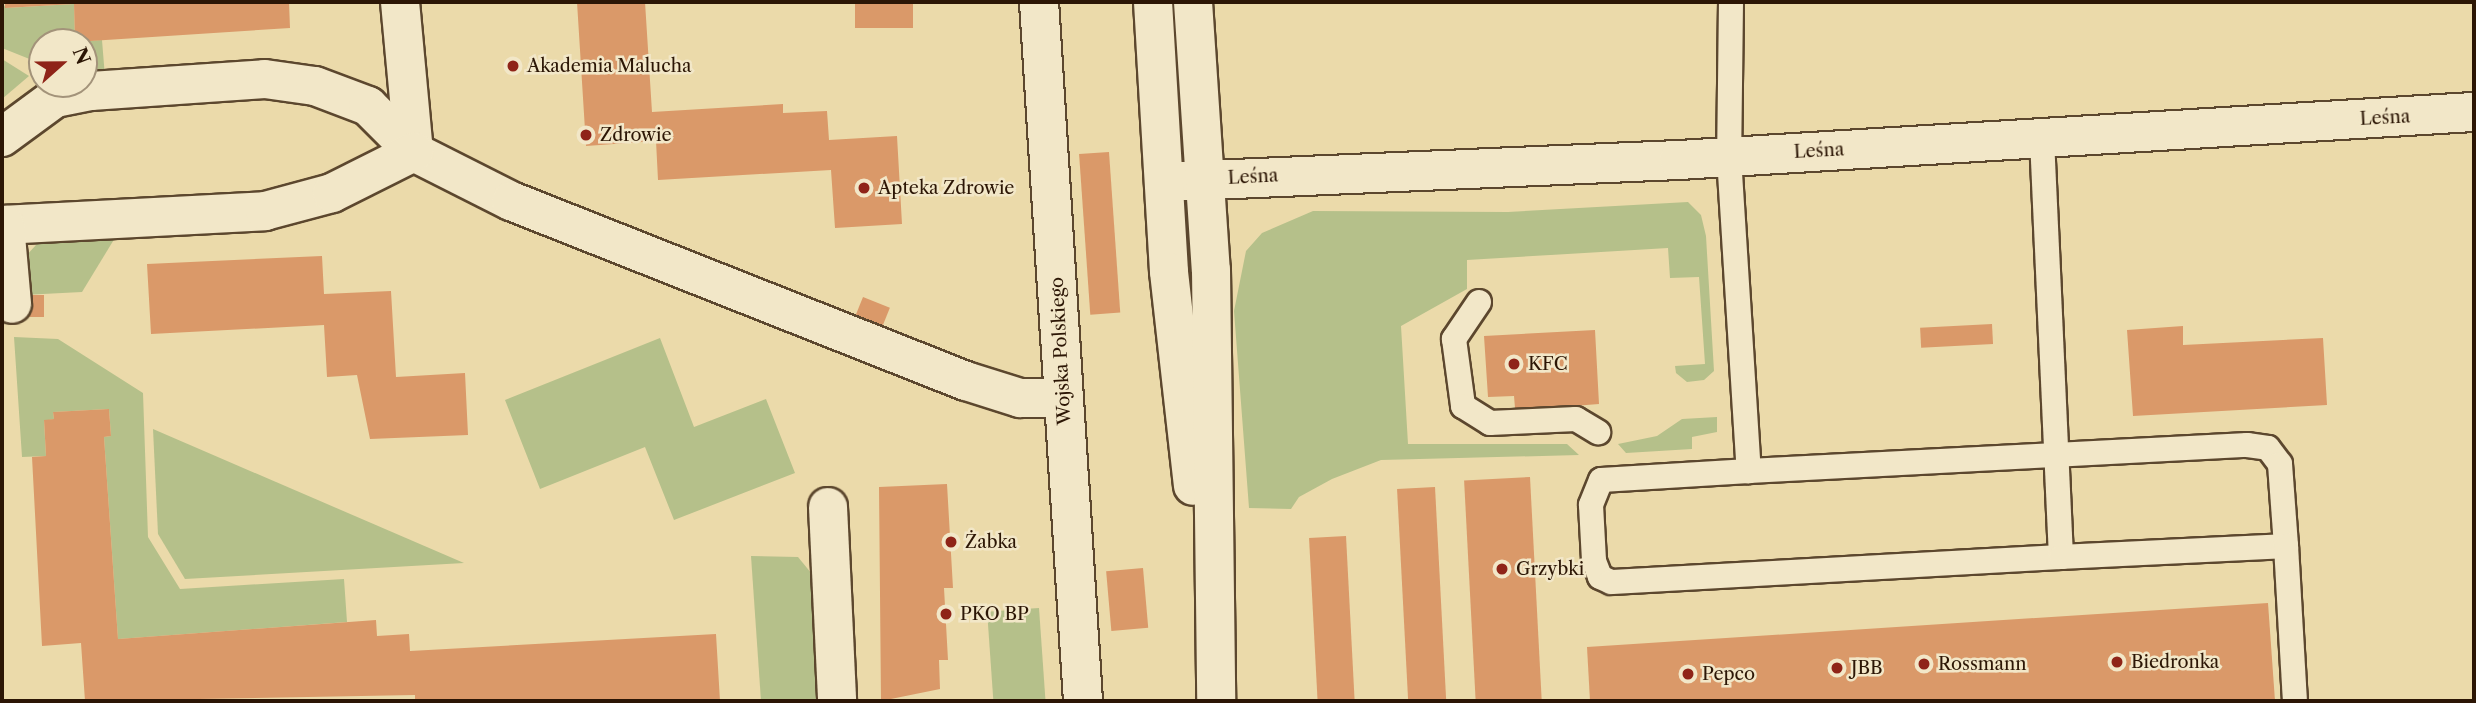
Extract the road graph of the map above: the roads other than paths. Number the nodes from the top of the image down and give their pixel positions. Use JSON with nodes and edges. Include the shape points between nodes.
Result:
{"nodes":[{"id":1,"x":400,"y":2,"type":"edge"},
{"id":2,"x":1039,"y":2,"type":"edge"},
{"id":3,"x":1153,"y":2,"type":"edge"},
{"id":4,"x":1193,"y":2,"type":"edge"},
{"id":5,"x":1731,"y":2,"type":"edge"},
{"id":6,"x":2474,"y":112,"type":"edge"},
{"id":7,"x":2,"y":137,"type":"edge"},
{"id":8,"x":2042,"y":138,"type":"junction"},
{"id":9,"x":414,"y":152,"type":"junction"},
{"id":10,"x":1729,"y":156,"type":"junction"},
{"id":11,"x":1205,"y":180,"type":"junction"},
{"id":12,"x":1164,"y":182,"type":"junction"},
{"id":13,"x":3,"y":225,"type":"edge"},
{"id":14,"x":1479,"y":302,"type":"dead end"},
{"id":15,"x":12,"y":304,"type":"dead end"},
{"id":16,"x":1064,"y":398,"type":"junction"},
{"id":17,"x":1598,"y":432,"type":"dead end"},
{"id":18,"x":2056,"y":457,"type":"junction"},
{"id":19,"x":1749,"y":471,"type":"junction"},
{"id":20,"x":828,"y":507,"type":"dead end"},
{"id":21,"x":2286,"y":546,"type":"junction"},
{"id":22,"x":2061,"y":557,"type":"junction"},
{"id":23,"x":1211,"y":617,"type":"junction"},
{"id":24,"x":837,"y":701,"type":"edge"},
{"id":25,"x":1083,"y":701,"type":"edge"},
{"id":26,"x":1216,"y":701,"type":"edge"},
{"id":27,"x":2295,"y":701,"type":"edge"}],
"edges":[{"from":1,"to":9,"type":"street"},
{"from":2,"to":16,"type":"street","name":"Wojska Polskiego"},
{"from":3,"to":12,"type":"street"},
{"from":4,"to":11,"type":"street"},
{"from":5,"to":10,"type":"lane"},
{"from":6,"to":8,"type":"street","name":"Leśna"},
{"from":7,"to":9,"type":"street","via":[[55,98],[265,79],[315,86],[368,106]]},
{"from":8,"to":10,"type":"street","name":"Leśna"},
{"from":8,"to":18,"type":"lane"},
{"from":9,"to":13,"type":"street","via":[[332,194],[265,211]]},
{"from":9,"to":16,"type":"street","via":[[511,201],[966,381],[1020,398]]},
{"from":10,"to":11,"type":"street","name":"Leśna"},
{"from":10,"to":19,"type":"lane"},
{"from":11,"to":12,"type":"street","name":"Leśna"},
{"from":11,"to":23,"type":"street","via":[[1212,295]]},
{"from":12,"to":23,"type":"street","via":[[1188,457]]},
{"from":13,"to":15,"type":"street"},
{"from":14,"to":17,"type":"lane","via":[[1454,339],[1463,406],[1490,424],[1576,419]]},
{"from":16,"to":25,"type":"street","name":"Wojska Polskiego"},
{"from":18,"to":19,"type":"lane"},
{"from":18,"to":21,"type":"lane","via":[[2268,448],[2280,464]]},
{"from":18,"to":22,"type":"lane"},
{"from":19,"to":22,"type":"lane","via":[[1601,480],[1591,505],[1600,576],[1611,583]]},
{"from":20,"to":24,"type":"street"},
{"from":21,"to":22,"type":"lane"},
{"from":21,"to":27,"type":"lane"},
{"from":23,"to":26,"type":"street"}]}
